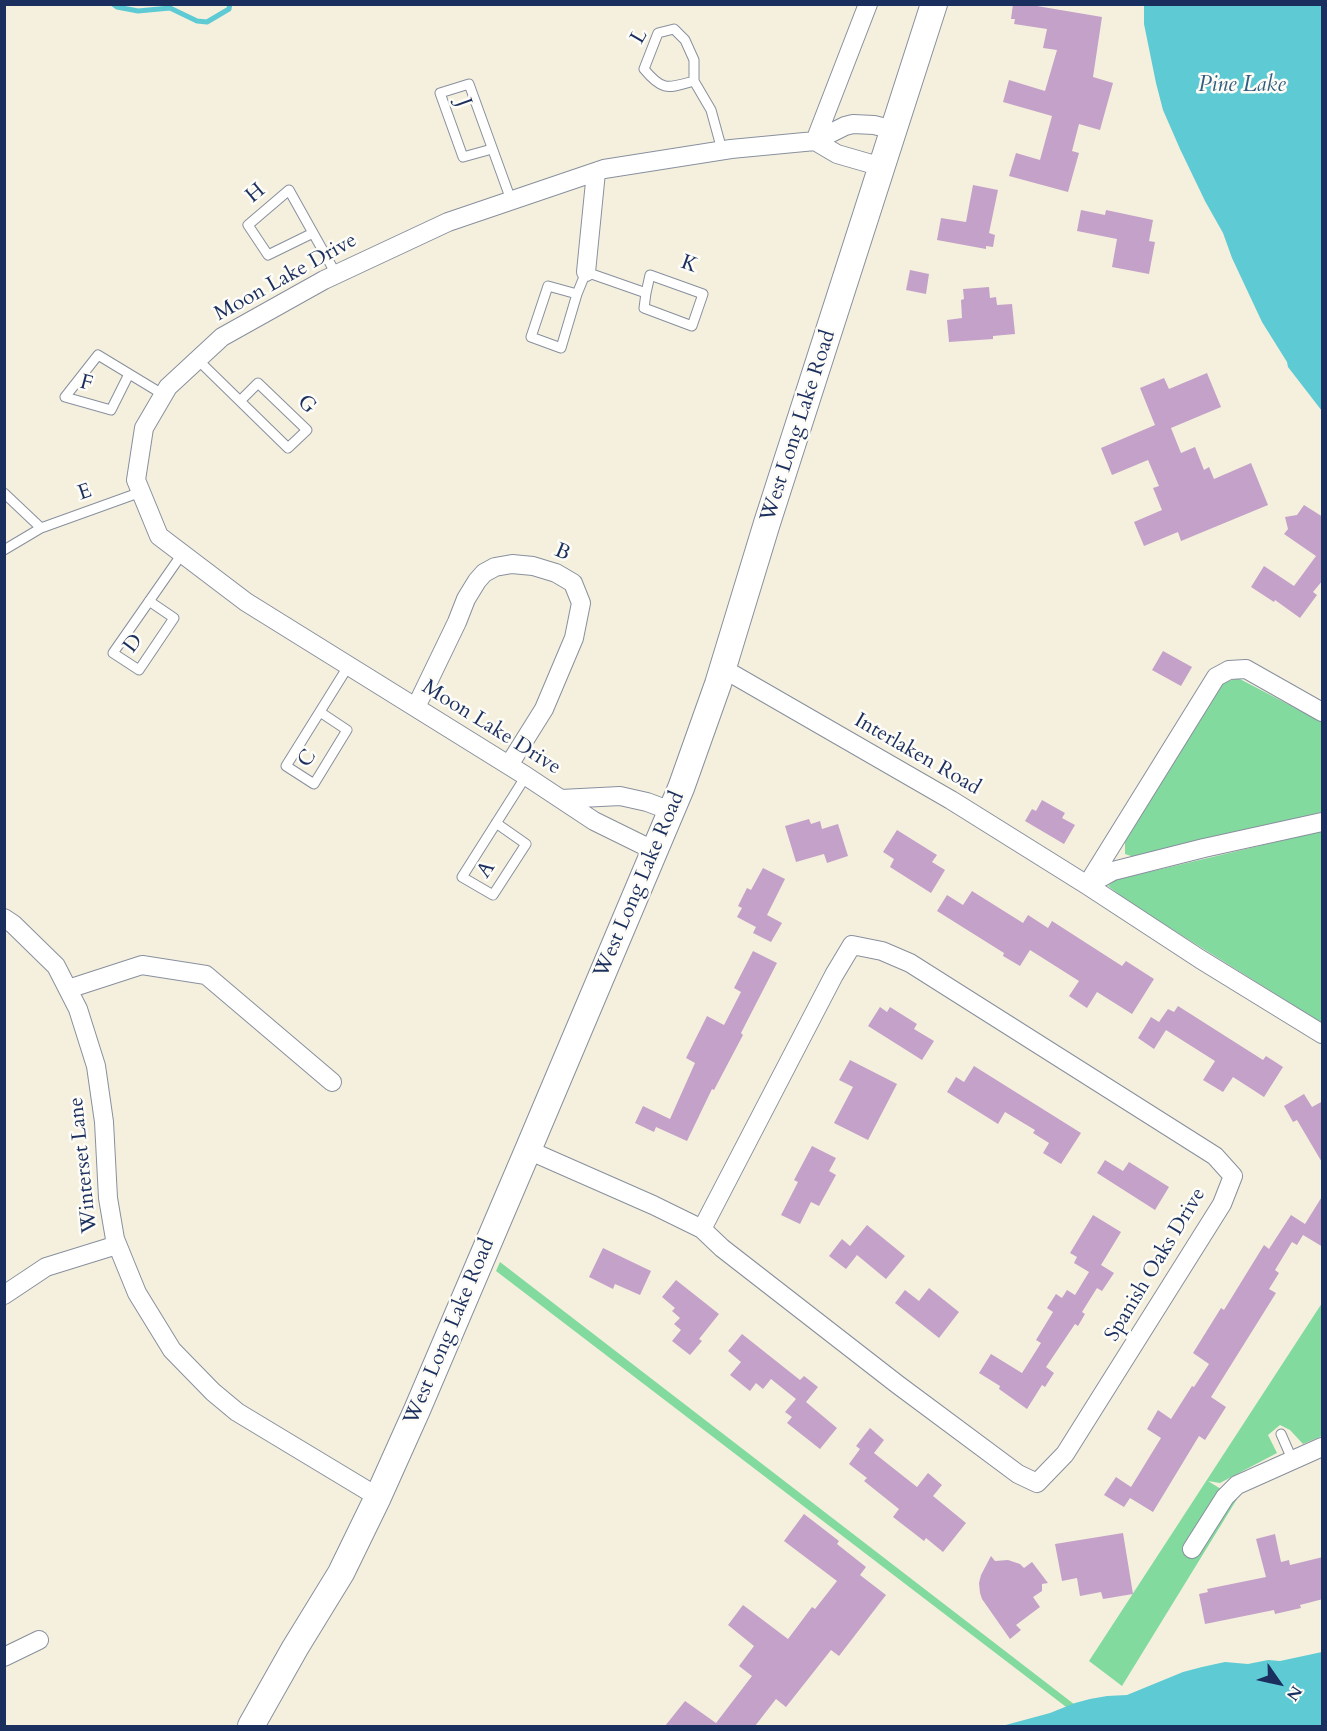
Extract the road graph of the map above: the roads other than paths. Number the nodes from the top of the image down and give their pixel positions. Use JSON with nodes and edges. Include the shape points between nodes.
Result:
{"nodes":[{"id":1,"x":868,"y":4,"type":"edge"},
{"id":2,"x":934,"y":4,"type":"edge"},
{"id":3,"x":694,"y":81,"type":"junction"},
{"id":4,"x":894,"y":130,"type":"junction"},
{"id":5,"x":815,"y":141,"type":"junction"},
{"id":6,"x":492,"y":149,"type":"junction"},
{"id":7,"x":722,"y":150,"type":"junction"},
{"id":8,"x":882,"y":167,"type":"junction"},
{"id":9,"x":596,"y":172,"type":"junction"},
{"id":10,"x":511,"y":200,"type":"junction"},
{"id":11,"x":313,"y":233,"type":"junction"},
{"id":12,"x":586,"y":272,"type":"junction"},
{"id":13,"x":336,"y":274,"type":"junction"},
{"id":14,"x":646,"y":293,"type":"junction"},
{"id":15,"x":577,"y":294,"type":"junction"},
{"id":16,"x":198,"y":360,"type":"junction"},
{"id":17,"x":129,"y":374,"type":"junction"},
{"id":18,"x":164,"y":394,"type":"junction"},
{"id":19,"x":240,"y":401,"type":"junction"},
{"id":20,"x":141,"y":492,"type":"junction"},
{"id":21,"x":4,"y":493,"type":"edge"},
{"id":22,"x":41,"y":528,"type":"junction"},
{"id":23,"x":4,"y":550,"type":"edge"},
{"id":24,"x":182,"y":554,"type":"junction"},
{"id":25,"x":149,"y":601,"type":"junction"},
{"id":26,"x":349,"y":665,"type":"junction"},
{"id":27,"x":722,"y":668,"type":"junction"},
{"id":28,"x":416,"y":706,"type":"junction"},
{"id":29,"x":320,"y":712,"type":"junction"},
{"id":30,"x":1323,"y":712,"type":"edge"},
{"id":31,"x":509,"y":765,"type":"junction"},
{"id":32,"x":526,"y":776,"type":"junction"},
{"id":33,"x":561,"y":800,"type":"junction"},
{"id":34,"x":671,"y":811,"type":"junction"},
{"id":35,"x":1323,"y":822,"type":"edge"},
{"id":36,"x":496,"y":823,"type":"junction"},
{"id":37,"x":656,"y":850,"type":"junction"},
{"id":38,"x":1087,"y":885,"type":"junction"},
{"id":39,"x":4,"y":918,"type":"edge"},
{"id":40,"x":68,"y":989,"type":"junction"},
{"id":41,"x":1323,"y":1034,"type":"edge"},
{"id":42,"x":332,"y":1082,"type":"dead end"},
{"id":43,"x":528,"y":1150,"type":"junction"},
{"id":44,"x":702,"y":1229,"type":"junction"},
{"id":45,"x":117,"y":1245,"type":"junction"},
{"id":46,"x":4,"y":1295,"type":"edge"},
{"id":47,"x":1281,"y":1434,"type":"dead end"},
{"id":48,"x":1323,"y":1447,"type":"edge"},
{"id":49,"x":1292,"y":1459,"type":"junction"},
{"id":50,"x":378,"y":1497,"type":"junction"},
{"id":51,"x":1192,"y":1550,"type":"dead end"},
{"id":52,"x":39,"y":1640,"type":"dead end"},
{"id":53,"x":4,"y":1657,"type":"edge"},
{"id":54,"x":251,"y":1726,"type":"edge"}],
"edges":[{"from":1,"to":5,"type":"street"},
{"from":2,"to":4,"type":"main road","name":"West Long Lake Road"},
{"from":3,"to":3,"type":"lane","name":"L","via":[[694,60],[686,40],[674,29],[658,33],[644,69],[655,83],[669,87]]},
{"from":3,"to":7,"type":"lane","name":"L","via":[[711,110]]},
{"from":4,"to":5,"type":"street","name":"Moon Lake Drive","via":[[874,124],[853,124]]},
{"from":4,"to":8,"type":"main road","name":"West Long Lake Road"},
{"from":5,"to":7,"type":"street","name":"Moon Lake Drive"},
{"from":5,"to":8,"type":"street","via":[[837,154]]},
{"from":6,"to":6,"type":"lane","name":"J","via":[[469,84],[440,93],[463,157]]},
{"from":6,"to":10,"type":"lane","name":"J"},
{"from":7,"to":9,"type":"street","name":"Moon Lake Drive"},
{"from":8,"to":27,"type":"main road","name":"West Long Lake Road"},
{"from":9,"to":10,"type":"street","name":"Moon Lake Drive"},
{"from":9,"to":12,"type":"street"},
{"from":10,"to":13,"type":"street","name":"Moon Lake Drive","via":[[448,222]]},
{"from":11,"to":11,"type":"lane","name":"H","via":[[289,190],[248,225],[268,255]]},
{"from":11,"to":13,"type":"lane","name":"H"},
{"from":12,"to":14,"type":"lane"},
{"from":12,"to":15,"type":"lane"},
{"from":13,"to":16,"type":"street","name":"Moon Lake Drive","via":[[222,337]]},
{"from":14,"to":14,"type":"lane","name":"K","via":[[644,308],[692,326],[704,294],[650,275]]},
{"from":15,"to":15,"type":"lane","via":[[548,286],[531,337],[561,348]]},
{"from":16,"to":18,"type":"street","name":"Moon Lake Drive"},
{"from":16,"to":19,"type":"lane","name":"G"},
{"from":17,"to":17,"type":"lane","name":"F","via":[[98,355],[65,397],[111,410]]},
{"from":17,"to":18,"type":"lane","name":"F"},
{"from":18,"to":20,"type":"street","name":"Moon Lake Drive","via":[[144,428],[136,480]]},
{"from":19,"to":19,"type":"lane","name":"G","via":[[288,448],[307,430],[258,383]]},
{"from":20,"to":22,"type":"lane","name":"E"},
{"from":20,"to":24,"type":"street","name":"Moon Lake Drive","via":[[159,536]]},
{"from":21,"to":22,"type":"lane"},
{"from":22,"to":23,"type":"lane","name":"E"},
{"from":24,"to":25,"type":"lane","name":"D"},
{"from":24,"to":26,"type":"street","name":"Moon Lake Drive","via":[[246,602]]},
{"from":25,"to":25,"type":"lane","name":"D","via":[[113,653],[139,670],[174,618]]},
{"from":26,"to":28,"type":"street","name":"Moon Lake Drive"},
{"from":26,"to":29,"type":"lane","name":"C"},
{"from":27,"to":34,"type":"main road","name":"West Long Lake Road"},
{"from":27,"to":38,"type":"street","name":"Interlaken Road","via":[[951,800]]},
{"from":28,"to":31,"type":"street","name":"Moon Lake Drive"},
{"from":28,"to":31,"type":"street","name":"B","via":[[466,599],[484,573],[512,564],[533,566],[573,583],[581,603],[574,638],[544,709]]},
{"from":29,"to":29,"type":"lane","name":"C","via":[[286,766],[314,784],[347,730]]},
{"from":30,"to":38,"type":"street","via":[[1246,669],[1229,670],[1216,677]]},
{"from":31,"to":32,"type":"street","name":"Moon Lake Drive"},
{"from":32,"to":33,"type":"street","name":"Moon Lake Drive"},
{"from":32,"to":36,"type":"lane","name":"A"},
{"from":33,"to":34,"type":"street","name":"Moon Lake Drive","via":[[620,796]]},
{"from":33,"to":37,"type":"street","name":"Moon Lake Drive","via":[[594,821]]},
{"from":34,"to":37,"type":"main road","name":"West Long Lake Road"},
{"from":35,"to":38,"type":"street","via":[[1113,871]]},
{"from":36,"to":36,"type":"lane","name":"A","via":[[462,877],[493,896],[526,844]]},
{"from":37,"to":43,"type":"main road","name":"West Long Lake Road"},
{"from":38,"to":41,"type":"street","name":"Interlaken Road"},
{"from":39,"to":40,"type":"street","name":"Winterset Lane","via":[[56,966]]},
{"from":40,"to":42,"type":"street","via":[[142,965],[206,975]]},
{"from":40,"to":45,"type":"street","name":"Winterset Lane","via":[[96,1066],[108,1198]]},
{"from":43,"to":44,"type":"street","name":"Spanish Oaks Drive"},
{"from":43,"to":50,"type":"main road","name":"West Long Lake Road"},
{"from":44,"to":44,"type":"street","name":"Spanish Oaks Drive","via":[[897,1384],[1018,1474],[1037,1483],[1065,1454],[1222,1204],[1233,1176],[1215,1156],[910,963],[882,951],[852,945]]},
{"from":45,"to":46,"type":"street","via":[[46,1267]]},
{"from":45,"to":50,"type":"street","name":"Winterset Lane","via":[[137,1293],[172,1350],[213,1392],[237,1412]]},
{"from":47,"to":49,"type":"lane"},
{"from":48,"to":49,"type":"street"},
{"from":49,"to":51,"type":"street","via":[[1237,1485],[1225,1497]]},
{"from":50,"to":54,"type":"main road","name":"West Long Lake Road","via":[[341,1573]]},
{"from":52,"to":53,"type":"street"}]}
